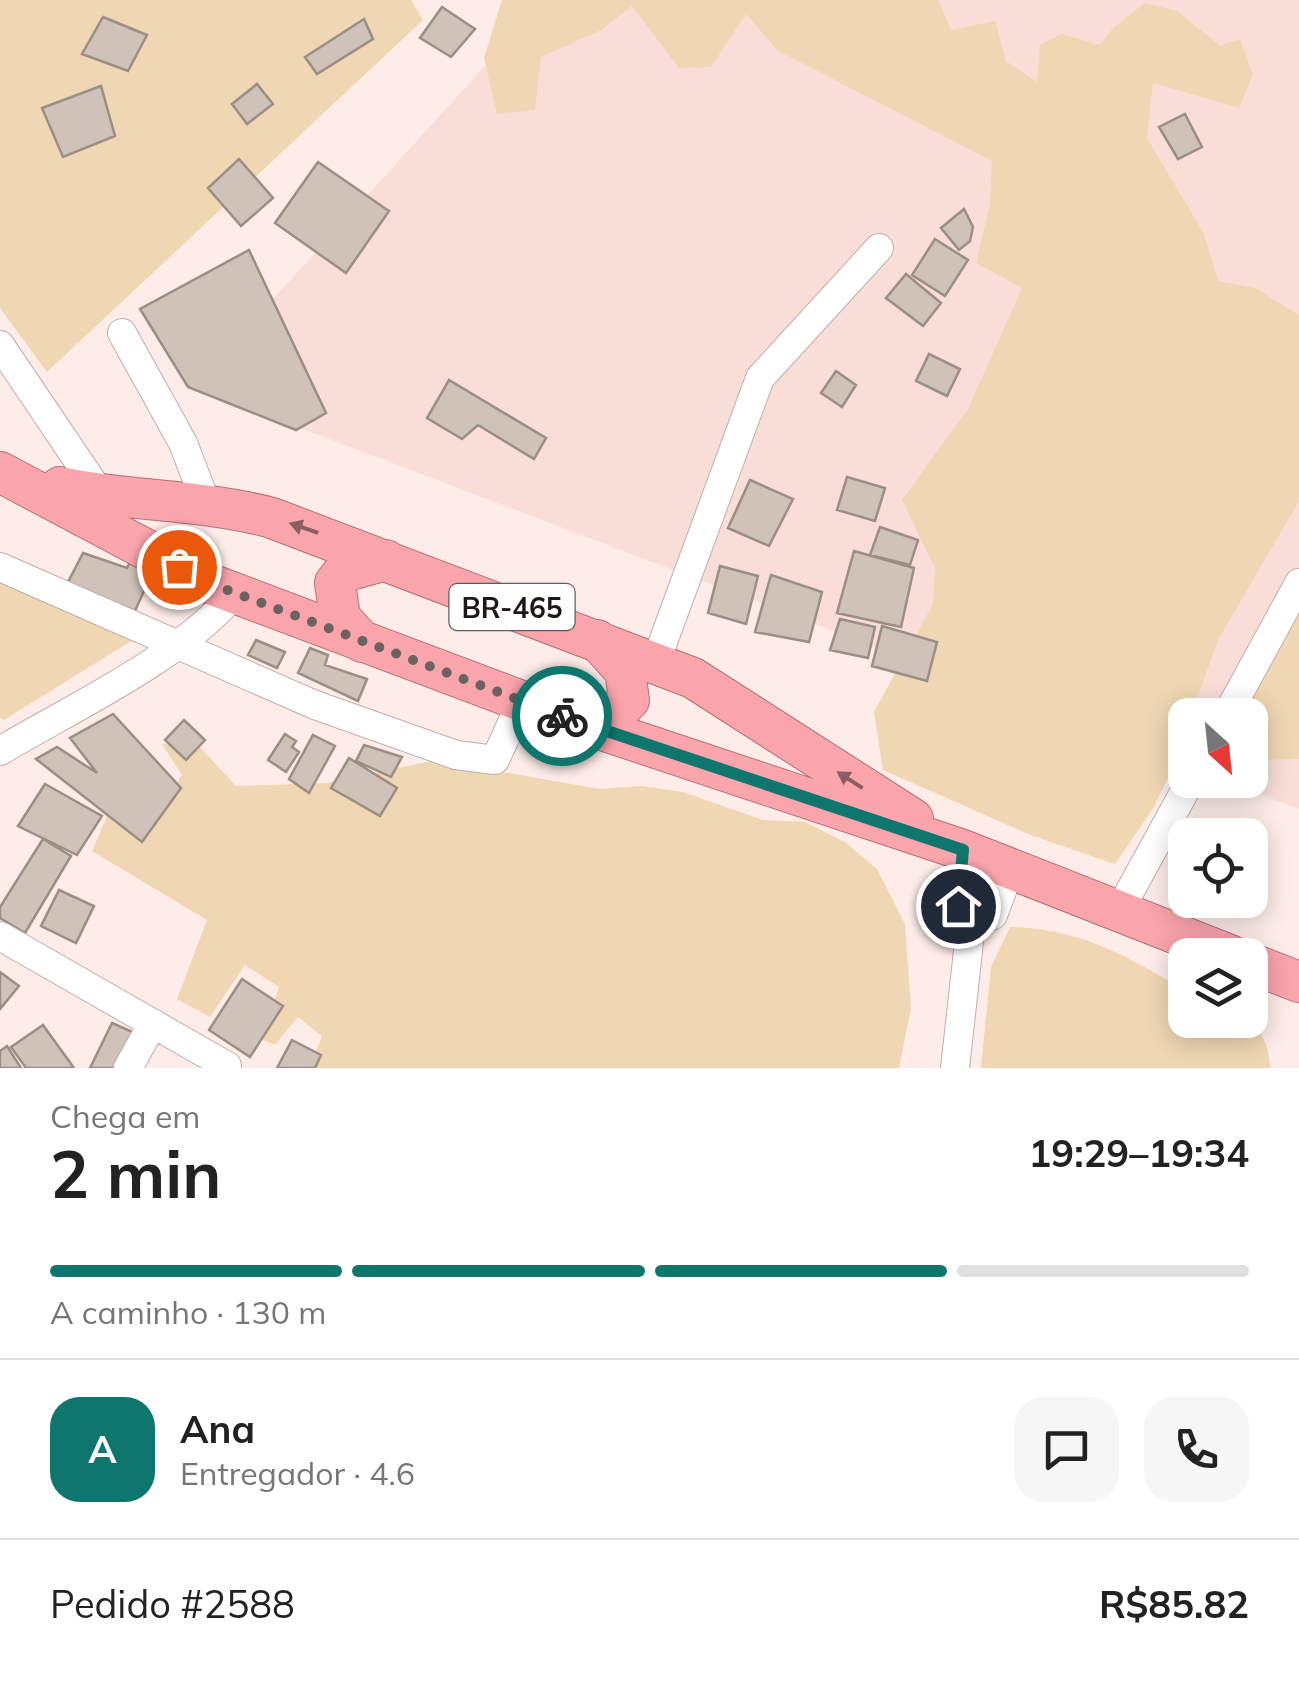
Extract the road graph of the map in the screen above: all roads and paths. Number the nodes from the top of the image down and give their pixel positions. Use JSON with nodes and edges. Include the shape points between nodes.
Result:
{"nodes":[{"id":1,"x":879,"y":248,"type":"dead end"},
{"id":2,"x":122,"y":332,"type":"dead end"},
{"id":3,"x":0,"y":344,"type":"edge"},
{"id":4,"x":12,"y":385,"type":"edge"},
{"id":5,"x":9,"y":475,"type":"edge"},
{"id":6,"x":102,"y":496,"type":"junction"},
{"id":7,"x":206,"y":504,"type":"junction"},
{"id":8,"x":386,"y":560,"type":"junction"},
{"id":9,"x":0,"y":568,"type":"edge"},
{"id":10,"x":1299,"y":583,"type":"edge"},
{"id":11,"x":235,"y":593,"type":"junction"},
{"id":12,"x":597,"y":640,"type":"junction"},
{"id":13,"x":362,"y":642,"type":"junction"},
{"id":14,"x":179,"y":643,"type":"junction"},
{"id":15,"x":656,"y":661,"type":"junction"},
{"id":16,"x":1236,"y":698,"type":"edge"},
{"id":17,"x":522,"y":701,"type":"junction"},
{"id":18,"x":575,"y":721,"type":"junction"},
{"id":19,"x":0,"y":751,"type":"edge"},
{"id":20,"x":1181,"y":798,"type":"edge"},
{"id":21,"x":963,"y":850,"type":"junction"},
{"id":22,"x":1010,"y":870,"type":"junction"},
{"id":23,"x":1119,"y":911,"type":"junction"},
{"id":24,"x":970,"y":924,"type":"junction"},
{"id":25,"x":0,"y":936,"type":"edge"},
{"id":26,"x":1187,"y":938,"type":"edge"},
{"id":27,"x":1268,"y":970,"type":"edge"},
{"id":28,"x":1299,"y":982,"type":"edge"},
{"id":29,"x":153,"y":1023,"type":"junction"},
{"id":30,"x":227,"y":1066,"type":"edge"},
{"id":31,"x":128,"y":1068,"type":"edge"},
{"id":32,"x":956,"y":1068,"type":"edge"}],
"edges":[{"from":1,"to":15,"type":"street","via":[[760,378]]},
{"from":2,"to":7,"type":"street","via":[[183,443]]},
{"from":3,"to":4,"type":"street"},
{"from":4,"to":6,"type":"street"},
{"from":5,"to":6,"type":"highway","number":"BR-465"},
{"from":5,"to":11,"type":"highway","number":"BR-465"},
{"from":6,"to":7,"type":"highway","number":"BR-465"},
{"from":8,"to":7,"type":"highway","number":"BR-465","one_way":true,"via":[[272,518]]},
{"from":8,"to":12,"type":"highway","number":"BR-465"},
{"from":8,"to":13,"type":"highway","via":[[344,572],[335,583],[340,617]]},
{"from":9,"to":14,"type":"street"},
{"from":10,"to":16,"type":"street"},
{"from":11,"to":13,"type":"highway","number":"BR-465"},
{"from":11,"to":14,"type":"street"},
{"from":12,"to":15,"type":"highway","number":"BR-465"},
{"from":12,"to":18,"type":"highway","via":[[625,671],[629,700],[609,720]]},
{"from":13,"to":17,"type":"highway","number":"BR-465"},
{"from":14,"to":17,"type":"street","via":[[351,718],[456,755],[495,760]]},
{"from":14,"to":19,"type":"street"},
{"from":21,"to":15,"type":"highway","number":"BR-465","one_way":true,"via":[[751,711]]},
{"from":17,"to":18,"type":"highway","number":"BR-465"},
{"from":18,"to":21,"type":"highway","number":"BR-465"},
{"from":20,"to":23,"type":"street"},
{"from":21,"to":22,"type":"highway","number":"BR-465"},
{"from":21,"to":24,"type":"street","via":[[958,906]]},
{"from":22,"to":23,"type":"highway","number":"BR-465"},
{"from":22,"to":24,"type":"street","via":[[993,915]]},
{"from":23,"to":26,"type":"highway","number":"BR-465"},
{"from":24,"to":32,"type":"street"},
{"from":25,"to":29,"type":"street"},
{"from":27,"to":28,"type":"highway"},
{"from":29,"to":30,"type":"street"},
{"from":29,"to":31,"type":"street"}]}
